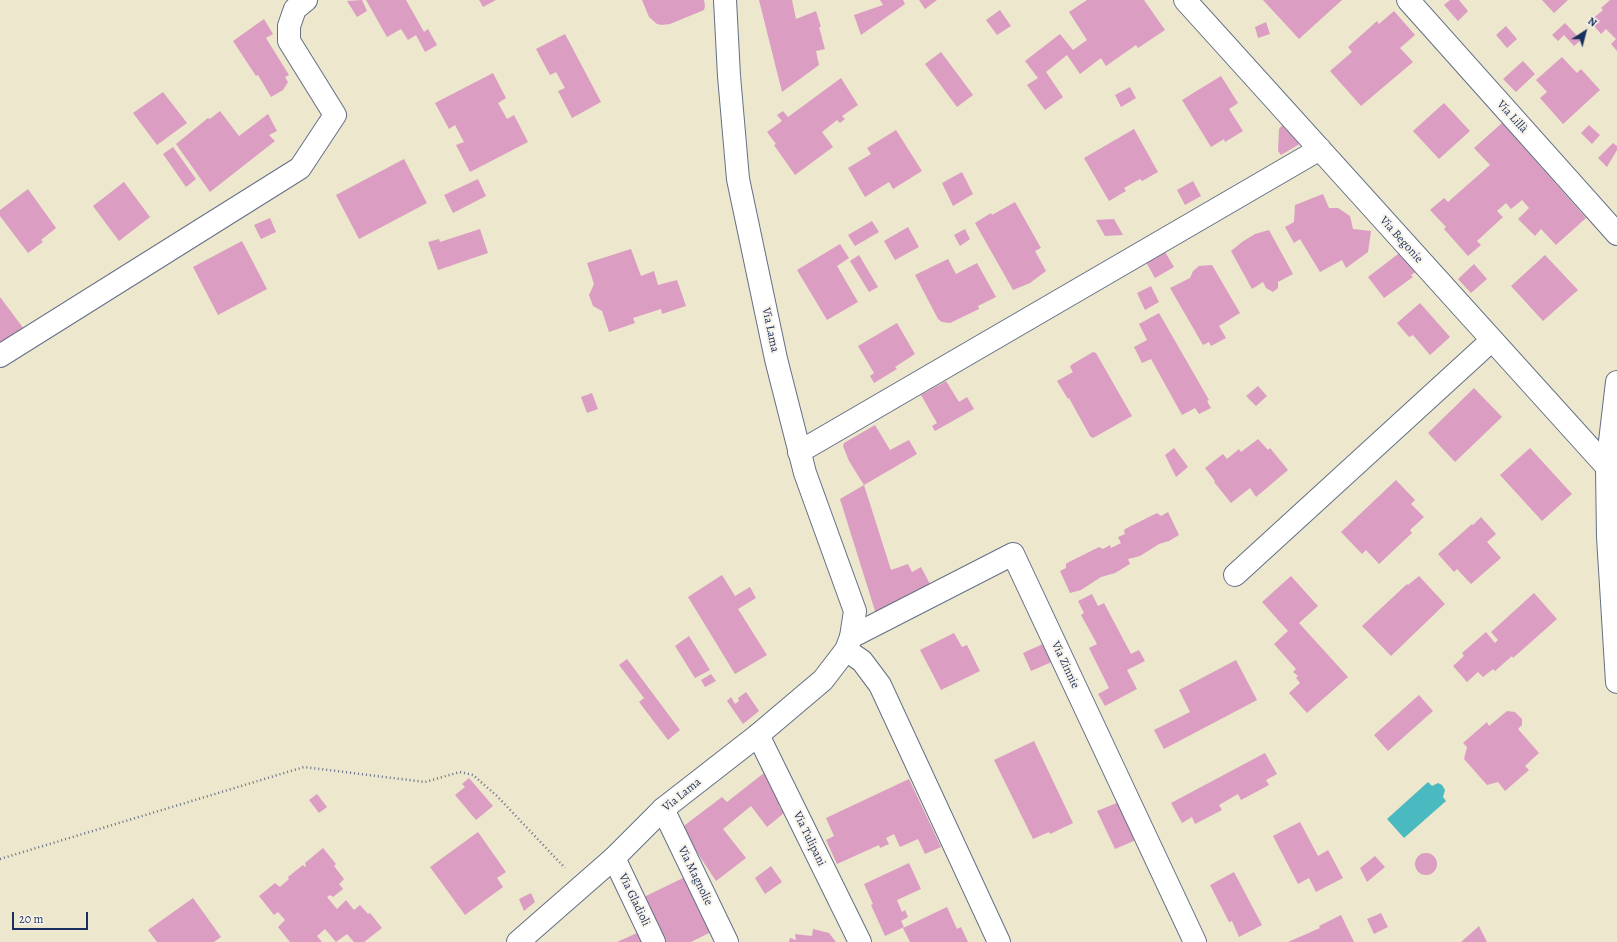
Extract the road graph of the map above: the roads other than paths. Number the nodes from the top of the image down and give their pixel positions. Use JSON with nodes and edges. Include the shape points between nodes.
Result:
{"nodes":[{"id":1,"x":306,"y":0,"type":"edge"},
{"id":2,"x":725,"y":0,"type":"edge"},
{"id":3,"x":1185,"y":0,"type":"edge"},
{"id":4,"x":1408,"y":0,"type":"edge"},
{"id":5,"x":1320,"y":149,"type":"junction"},
{"id":6,"x":1617,"y":234,"type":"edge"},
{"id":7,"x":1492,"y":340,"type":"junction"},
{"id":8,"x":0,"y":356,"type":"edge"},
{"id":9,"x":1617,"y":382,"type":"edge"},
{"id":10,"x":799,"y":452,"type":"junction"},
{"id":11,"x":1612,"y":473,"type":"edge"},
{"id":12,"x":1235,"y":576,"type":"dead end"},
{"id":13,"x":848,"y":644,"type":"junction"},
{"id":14,"x":1617,"y":682,"type":"edge"},
{"id":15,"x":758,"y":735,"type":"junction"},
{"id":16,"x":663,"y":809,"type":"junction"},
{"id":17,"x":614,"y":858,"type":"junction"},
{"id":18,"x":518,"y":942,"type":"edge"},
{"id":19,"x":654,"y":942,"type":"edge"},
{"id":20,"x":727,"y":942,"type":"edge"},
{"id":21,"x":860,"y":942,"type":"edge"},
{"id":22,"x":999,"y":942,"type":"edge"},
{"id":23,"x":1196,"y":942,"type":"edge"}],
"edges":[{"from":1,"to":8,"type":"street","via":[[295,9],[289,26],[289,41],[335,115],[300,168]]},
{"from":2,"to":10,"type":"street","name":"Via Lama","via":[[738,179],[776,359]]},
{"from":3,"to":5,"type":"street","name":"Via Begonie"},
{"from":4,"to":6,"type":"street","name":"Via Lillà"},
{"from":5,"to":7,"type":"street","name":"Via Begonie"},
{"from":5,"to":10,"type":"street"},
{"from":7,"to":11,"type":"street","name":"Via Begonie"},
{"from":7,"to":12,"type":"street"},
{"from":9,"to":11,"type":"street"},
{"from":10,"to":13,"type":"street","name":"Via Lama","via":[[804,473],[854,611]]},
{"from":11,"to":14,"type":"street","via":[[1608,537]]},
{"from":13,"to":15,"type":"street","name":"Via Lama","via":[[823,680]]},
{"from":13,"to":22,"type":"street","via":[[880,685]]},
{"from":13,"to":23,"type":"street","name":"Via Zinnie","via":[[1013,554]]},
{"from":15,"to":16,"type":"street","name":"Via Lama"},
{"from":15,"to":21,"type":"street","name":"Via Tulipani"},
{"from":16,"to":17,"type":"street","name":"Via Lama"},
{"from":16,"to":20,"type":"street","name":"Via Magnolie"},
{"from":17,"to":18,"type":"street","name":"Via Lama"},
{"from":17,"to":19,"type":"street","name":"Via Gladioli"}]}
